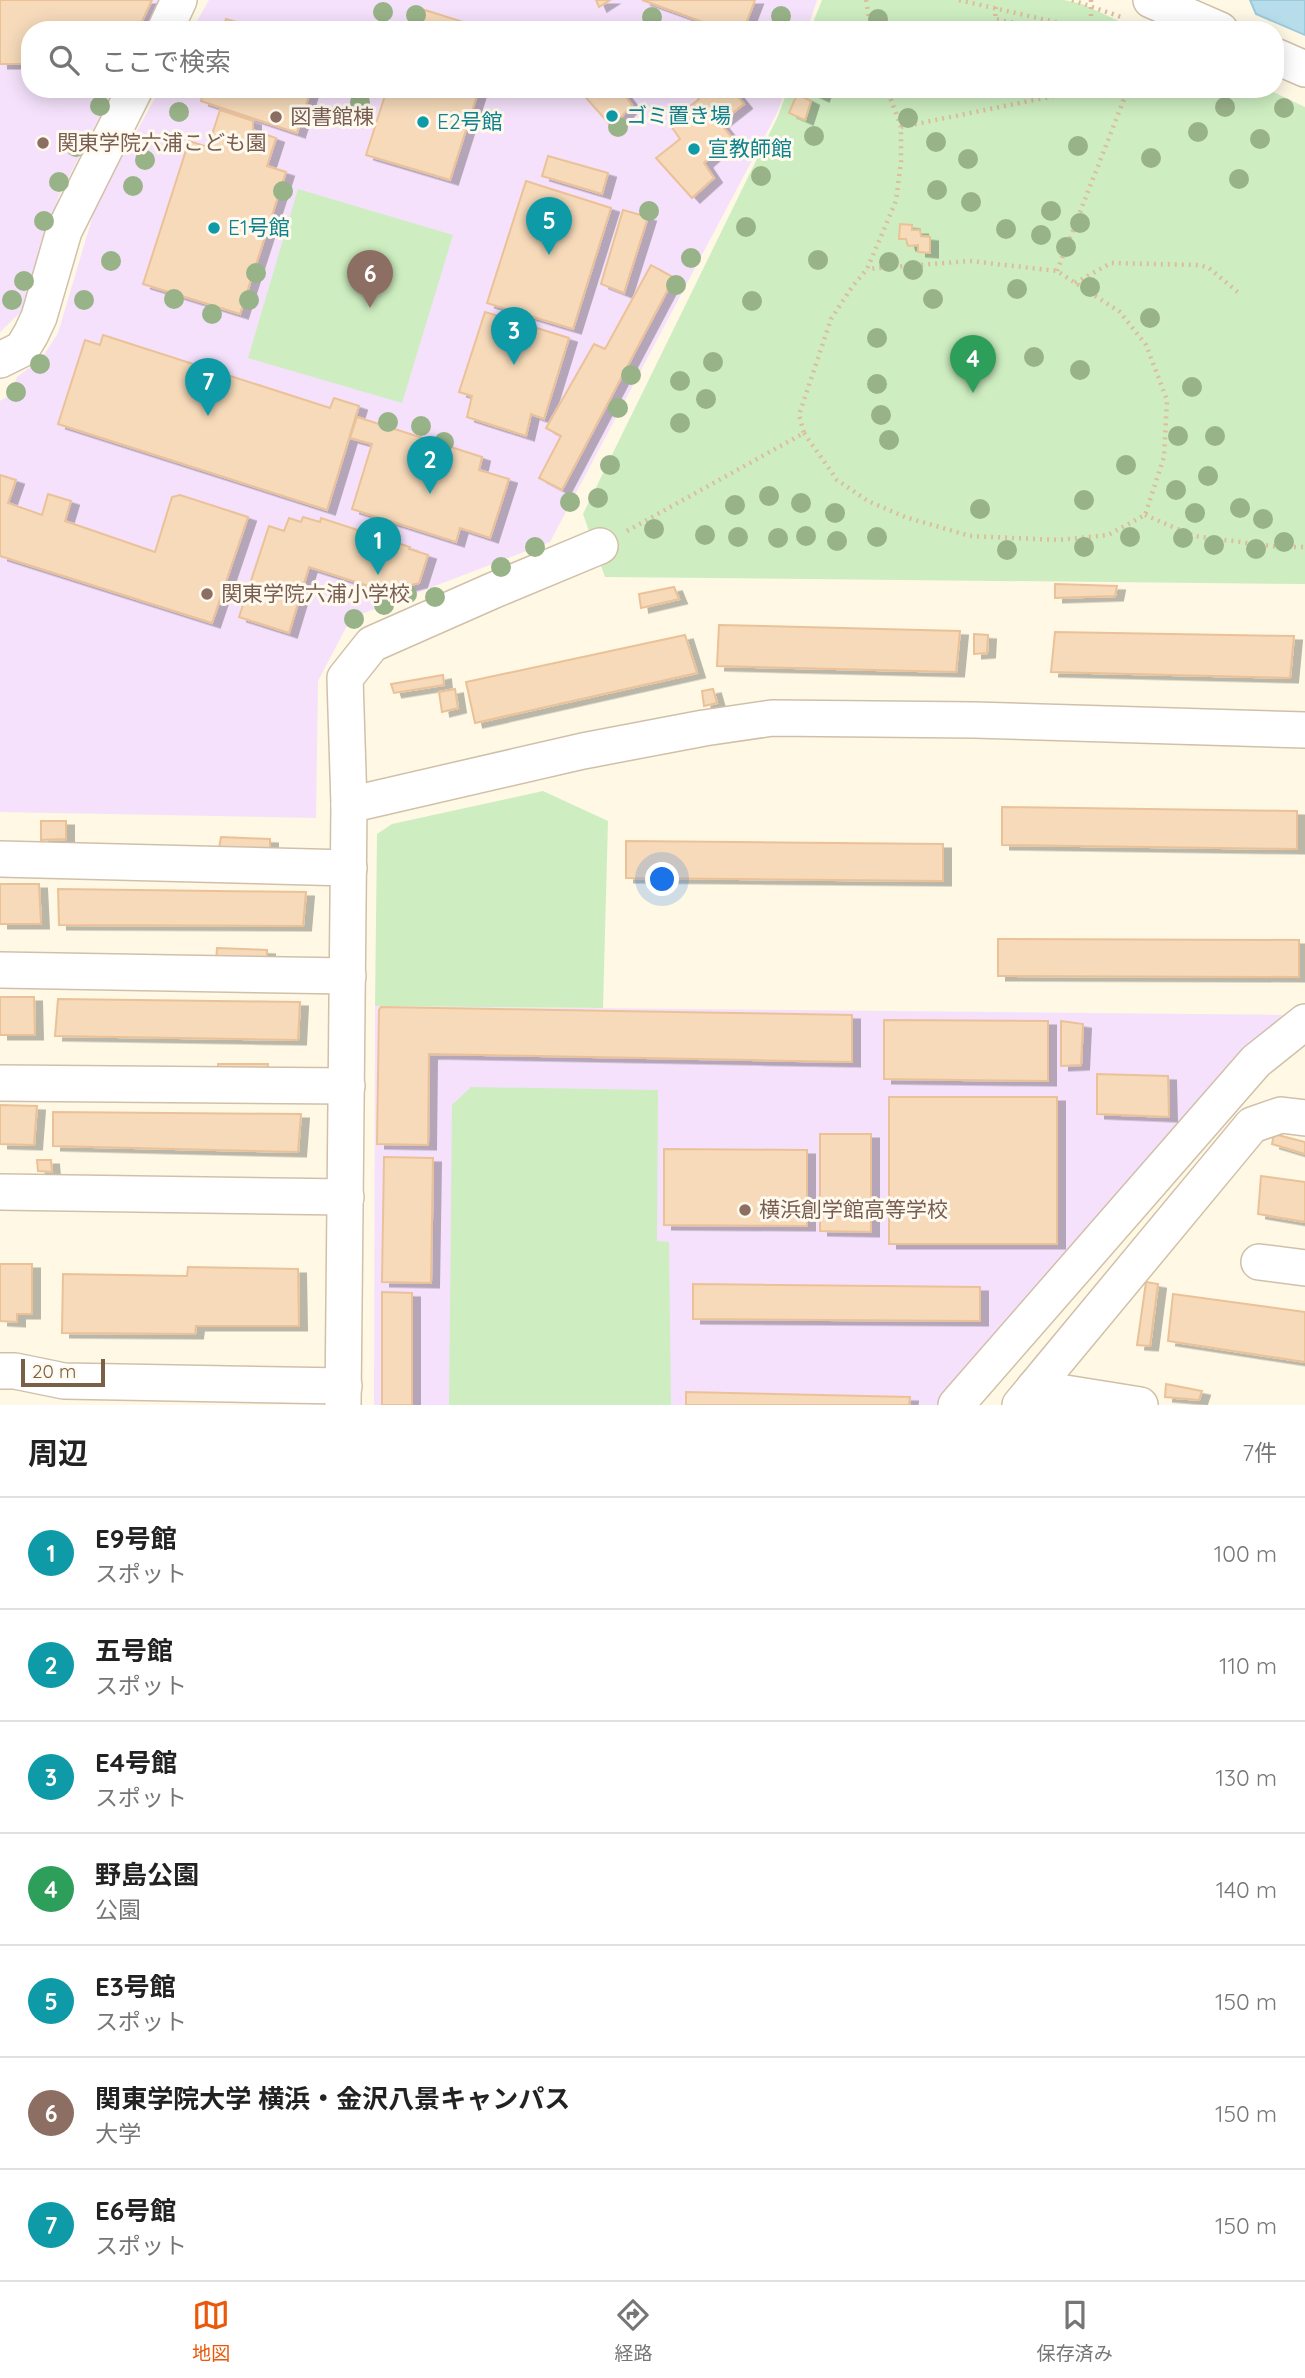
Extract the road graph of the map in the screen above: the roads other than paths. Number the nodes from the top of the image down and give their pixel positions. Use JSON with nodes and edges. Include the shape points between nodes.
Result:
{"nodes":[{"id":1,"x":180,"y":0,"type":"edge"},
{"id":2,"x":1143,"y":11,"type":"edge"},
{"id":3,"x":1199,"y":16,"type":"edge"},
{"id":4,"x":169,"y":21,"type":"edge"},
{"id":5,"x":1284,"y":60,"type":"edge"},
{"id":6,"x":1305,"y":69,"type":"edge"},
{"id":7,"x":130,"y":98,"type":"edge"},
{"id":8,"x":0,"y":360,"type":"edge"},
{"id":9,"x":600,"y":546,"type":"road end"},
{"id":10,"x":1305,"y":730,"type":"edge"},
{"id":11,"x":349,"y":805,"type":"junction"},
{"id":12,"x":0,"y":859,"type":"edge"},
{"id":13,"x":349,"y":868,"type":"junction"},
{"id":14,"x":0,"y":970,"type":"edge"},
{"id":15,"x":348,"y":976,"type":"junction"},
{"id":16,"x":1305,"y":1022,"type":"edge"},
{"id":17,"x":0,"y":1083,"type":"edge"},
{"id":18,"x":347,"y":1086,"type":"junction"},
{"id":19,"x":1305,"y":1118,"type":"edge"},
{"id":20,"x":0,"y":1192,"type":"edge"},
{"id":21,"x":346,"y":1197,"type":"junction"},
{"id":22,"x":1259,"y":1262,"type":"dead end"},
{"id":23,"x":1305,"y":1268,"type":"edge"},
{"id":24,"x":0,"y":1371,"type":"edge"},
{"id":25,"x":343,"y":1395,"type":"edge"},
{"id":26,"x":1027,"y":1397,"type":"edge"},
{"id":27,"x":956,"y":1405,"type":"edge"},
{"id":28,"x":1140,"y":1405,"type":"edge"}],
"edges":[{"from":1,"to":4,"type":"street"},
{"from":2,"to":3,"type":"street"},
{"from":5,"to":6,"type":"street"},
{"from":7,"to":8,"type":"street","via":[[64,231],[31,334],[22,349]]},
{"from":9,"to":11,"type":"street","via":[[372,644],[345,678]]},
{"from":10,"to":11,"type":"street","via":[[772,718],[583,751]]},
{"from":11,"to":13,"type":"street"},
{"from":12,"to":13,"type":"street"},
{"from":13,"to":15,"type":"street"},
{"from":14,"to":15,"type":"street"},
{"from":15,"to":18,"type":"street"},
{"from":16,"to":27,"type":"street","via":[[1256,1060]]},
{"from":17,"to":18,"type":"street"},
{"from":18,"to":21,"type":"street"},
{"from":19,"to":26,"type":"street","via":[[1281,1115],[1252,1125]]},
{"from":20,"to":21,"type":"street"},
{"from":21,"to":25,"type":"street"},
{"from":22,"to":23,"type":"street"},
{"from":24,"to":25,"type":"street","via":[[64,1381]]},
{"from":26,"to":28,"type":"street"}]}
